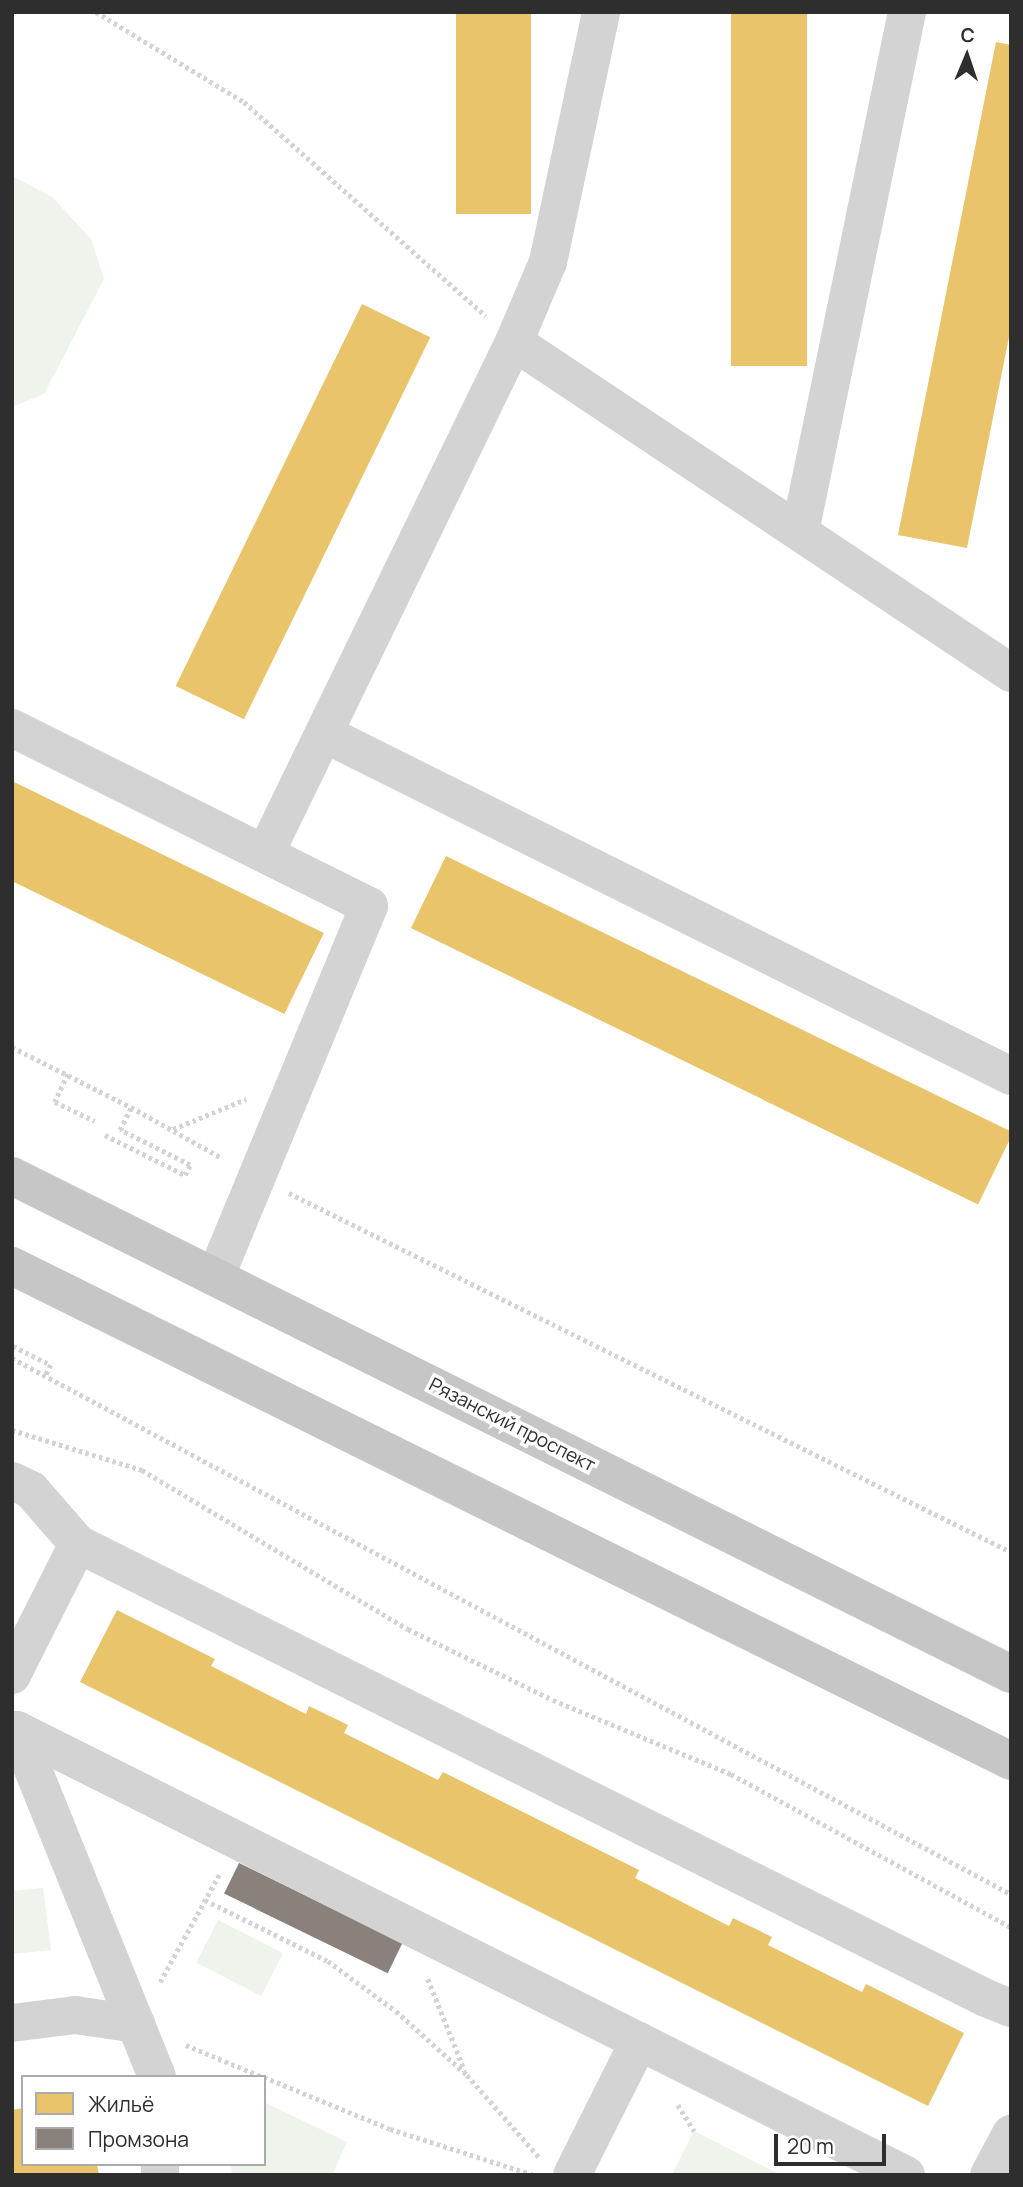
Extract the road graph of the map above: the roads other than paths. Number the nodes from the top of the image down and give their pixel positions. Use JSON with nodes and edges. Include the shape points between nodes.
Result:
{"nodes":[{"id":1,"x":601,"y":12,"type":"edge"},
{"id":2,"x":907,"y":12,"type":"edge"},
{"id":3,"x":514,"y":342,"type":"junction"},
{"id":4,"x":800,"y":532,"type":"junction"},
{"id":5,"x":1011,"y":673,"type":"edge"},
{"id":6,"x":12,"y":728,"type":"edge"},
{"id":7,"x":325,"y":734,"type":"junction"},
{"id":8,"x":265,"y":855,"type":"junction"},
{"id":9,"x":1011,"y":1076,"type":"edge"},
{"id":10,"x":12,"y":1176,"type":"edge"},
{"id":11,"x":12,"y":1266,"type":"edge"},
{"id":12,"x":215,"y":1277,"type":"junction"},
{"id":13,"x":12,"y":1481,"type":"edge"},
{"id":14,"x":78,"y":1544,"type":"junction"},
{"id":15,"x":1011,"y":1674,"type":"edge"},
{"id":16,"x":12,"y":1675,"type":"edge"},
{"id":17,"x":14,"y":1726,"type":"edge"},
{"id":18,"x":1011,"y":1762,"type":"edge"},
{"id":19,"x":1011,"y":2007,"type":"edge"},
{"id":20,"x":12,"y":2023,"type":"edge"},
{"id":21,"x":136,"y":2024,"type":"junction"},
{"id":22,"x":639,"y":2041,"type":"junction"},
{"id":23,"x":156,"y":2075,"type":"edge"},
{"id":24,"x":1011,"y":2134,"type":"edge"},
{"id":25,"x":557,"y":2167,"type":"edge"},
{"id":26,"x":906,"y":2175,"type":"edge"},
{"id":27,"x":989,"y":2175,"type":"edge"}],
"edges":[{"from":1,"to":3,"type":"lane","via":[[548,262]]},
{"from":2,"to":4,"type":"lane"},
{"from":3,"to":4,"type":"lane"},
{"from":3,"to":7,"type":"lane"},
{"from":4,"to":5,"type":"lane"},
{"from":6,"to":8,"type":"lane"},
{"from":7,"to":8,"type":"lane"},
{"from":7,"to":9,"type":"lane"},
{"from":8,"to":12,"type":"lane","via":[[369,906]]},
{"from":10,"to":12,"type":"main road","name":"Рязанский проспект"},
{"from":11,"to":18,"type":"main road"},
{"from":12,"to":15,"type":"main road","name":"Рязанский проспект"},
{"from":13,"to":14,"type":"lane","via":[[31,1490]]},
{"from":14,"to":16,"type":"lane"},
{"from":14,"to":19,"type":"lane"},
{"from":17,"to":21,"type":"lane"},
{"from":17,"to":22,"type":"lane"},
{"from":20,"to":21,"type":"lane","via":[[75,2015]]},
{"from":21,"to":23,"type":"lane"},
{"from":22,"to":25,"type":"lane"},
{"from":22,"to":26,"type":"lane"},
{"from":24,"to":27,"type":"lane"}]}
